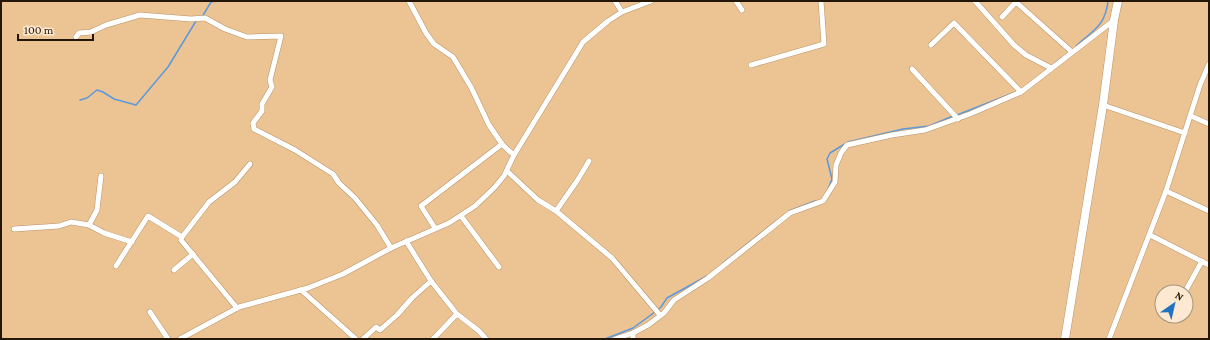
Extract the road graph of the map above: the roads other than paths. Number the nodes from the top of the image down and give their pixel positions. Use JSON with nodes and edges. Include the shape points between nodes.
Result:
{"nodes":[{"id":1,"x":409,"y":1,"type":"edge"},
{"id":2,"x":615,"y":1,"type":"edge"},
{"id":3,"x":651,"y":1,"type":"edge"},
{"id":4,"x":736,"y":1,"type":"edge"},
{"id":5,"x":821,"y":1,"type":"edge"},
{"id":6,"x":975,"y":1,"type":"edge"},
{"id":7,"x":640,"y":2,"type":"edge"},
{"id":8,"x":1119,"y":2,"type":"edge"},
{"id":9,"x":742,"y":10,"type":"dead end"},
{"id":10,"x":622,"y":12,"type":"junction"},
{"id":11,"x":1002,"y":17,"type":"dead end"},
{"id":12,"x":1114,"y":20,"type":"junction"},
{"id":13,"x":76,"y":37,"type":"dead end"},
{"id":14,"x":931,"y":45,"type":"dead end"},
{"id":15,"x":1072,"y":52,"type":"junction"},
{"id":16,"x":1209,"y":64,"type":"edge"},
{"id":17,"x":751,"y":65,"type":"dead end"},
{"id":18,"x":1051,"y":68,"type":"junction"},
{"id":19,"x":912,"y":69,"type":"dead end"},
{"id":20,"x":1021,"y":92,"type":"junction"},
{"id":21,"x":1103,"y":105,"type":"junction"},
{"id":22,"x":1191,"y":116,"type":"junction"},
{"id":23,"x":958,"y":119,"type":"junction"},
{"id":24,"x":1209,"y":124,"type":"edge"},
{"id":25,"x":1185,"y":133,"type":"junction"},
{"id":26,"x":502,"y":144,"type":"junction"},
{"id":27,"x":514,"y":154,"type":"junction"},
{"id":28,"x":589,"y":161,"type":"dead end"},
{"id":29,"x":250,"y":164,"type":"dead end"},
{"id":30,"x":507,"y":171,"type":"junction"},
{"id":31,"x":101,"y":176,"type":"dead end"},
{"id":32,"x":1166,"y":191,"type":"junction"},
{"id":33,"x":556,"y":211,"type":"junction"},
{"id":34,"x":1209,"y":211,"type":"edge"},
{"id":35,"x":461,"y":216,"type":"junction"},
{"id":36,"x":88,"y":225,"type":"junction"},
{"id":37,"x":435,"y":228,"type":"junction"},
{"id":38,"x":14,"y":229,"type":"dead end"},
{"id":39,"x":1150,"y":235,"type":"junction"},
{"id":40,"x":182,"y":237,"type":"junction"},
{"id":41,"x":406,"y":241,"type":"junction"},
{"id":42,"x":132,"y":242,"type":"junction"},
{"id":43,"x":391,"y":248,"type":"junction"},
{"id":44,"x":192,"y":254,"type":"junction"},
{"id":45,"x":1202,"y":261,"type":"junction"},
{"id":46,"x":1209,"y":265,"type":"edge"},
{"id":47,"x":116,"y":266,"type":"dead end"},
{"id":48,"x":499,"y":267,"type":"dead end"},
{"id":49,"x":174,"y":270,"type":"dead end"},
{"id":50,"x":431,"y":281,"type":"junction"},
{"id":51,"x":1189,"y":284,"type":"edge"},
{"id":52,"x":301,"y":290,"type":"junction"},
{"id":53,"x":237,"y":308,"type":"junction"},
{"id":54,"x":150,"y":312,"type":"dead end"},
{"id":55,"x":457,"y":314,"type":"junction"},
{"id":56,"x":660,"y":315,"type":"junction"},
{"id":57,"x":632,"y":333,"type":"junction"},
{"id":58,"x":168,"y":339,"type":"edge"},
{"id":59,"x":180,"y":339,"type":"edge"},
{"id":60,"x":356,"y":339,"type":"edge"},
{"id":61,"x":363,"y":339,"type":"edge"},
{"id":62,"x":433,"y":339,"type":"edge"},
{"id":63,"x":486,"y":339,"type":"edge"},
{"id":64,"x":615,"y":339,"type":"edge"},
{"id":65,"x":633,"y":339,"type":"edge"},
{"id":66,"x":1065,"y":339,"type":"edge"},
{"id":67,"x":1109,"y":339,"type":"edge"}],
"edges":[{"from":1,"to":26,"type":"street","via":[[430,38],[459,66],[489,125]]},
{"from":2,"to":10,"type":"street"},
{"from":3,"to":7,"type":"street"},
{"from":4,"to":9,"type":"street"},
{"from":5,"to":17,"type":"street","via":[[824,44]]},
{"from":6,"to":18,"type":"street","via":[[1014,45],[1026,55]]},
{"from":7,"to":10,"type":"street"},
{"from":8,"to":12,"type":"highway"},
{"from":10,"to":27,"type":"street","via":[[583,42]]},
{"from":11,"to":15,"type":"street","via":[[1016,2]]},
{"from":12,"to":15,"type":"street"},
{"from":12,"to":21,"type":"highway"},
{"from":13,"to":43,"type":"street","via":[[79,33],[91,32],[140,15],[205,18],[247,38],[281,36],[270,80],[272,87],[262,104],[262,111],[253,123],[254,129],[295,150],[332,174],[377,225]]},
{"from":14,"to":20,"type":"street","via":[[954,23]]},
{"from":15,"to":18,"type":"street"},
{"from":16,"to":22,"type":"street"},
{"from":18,"to":20,"type":"street"},
{"from":19,"to":23,"type":"street"},
{"from":20,"to":23,"type":"street"},
{"from":21,"to":25,"type":"street"},
{"from":21,"to":66,"type":"highway"},
{"from":22,"to":24,"type":"street"},
{"from":22,"to":25,"type":"street"},
{"from":23,"to":56,"type":"street","via":[[925,130],[847,145],[836,166],[835,182],[823,201],[790,212],[708,278],[674,300]]},
{"from":25,"to":32,"type":"street"},
{"from":26,"to":27,"type":"street"},
{"from":26,"to":37,"type":"street","via":[[421,206]]},
{"from":27,"to":30,"type":"street"},
{"from":28,"to":33,"type":"street"},
{"from":29,"to":40,"type":"street","via":[[235,182],[209,202]]},
{"from":30,"to":33,"type":"street","via":[[538,200]]},
{"from":30,"to":35,"type":"street","via":[[494,188]]},
{"from":31,"to":36,"type":"street","via":[[97,210]]},
{"from":32,"to":34,"type":"street"},
{"from":32,"to":39,"type":"street"},
{"from":33,"to":56,"type":"street","via":[[612,258]]},
{"from":35,"to":37,"type":"street"},
{"from":35,"to":48,"type":"street"},
{"from":36,"to":38,"type":"street","via":[[71,222],[59,226]]},
{"from":36,"to":42,"type":"street"},
{"from":37,"to":41,"type":"street"},
{"from":39,"to":45,"type":"street"},
{"from":39,"to":67,"type":"street"},
{"from":40,"to":42,"type":"street","via":[[148,216]]},
{"from":40,"to":44,"type":"street","via":[[181,240]]},
{"from":41,"to":43,"type":"street"},
{"from":41,"to":50,"type":"street"},
{"from":42,"to":47,"type":"street"},
{"from":43,"to":52,"type":"street","via":[[342,274]]},
{"from":44,"to":49,"type":"street"},
{"from":44,"to":53,"type":"street"},
{"from":45,"to":46,"type":"street"},
{"from":45,"to":51,"type":"street"},
{"from":50,"to":55,"type":"street"},
{"from":50,"to":61,"type":"street","via":[[397,316],[380,330],[376,327]]},
{"from":52,"to":53,"type":"street"},
{"from":52,"to":60,"type":"street"},
{"from":53,"to":59,"type":"street"},
{"from":54,"to":58,"type":"street"},
{"from":55,"to":62,"type":"street"},
{"from":55,"to":63,"type":"street"},
{"from":56,"to":57,"type":"street"},
{"from":57,"to":64,"type":"street"},
{"from":57,"to":65,"type":"street"}]}
